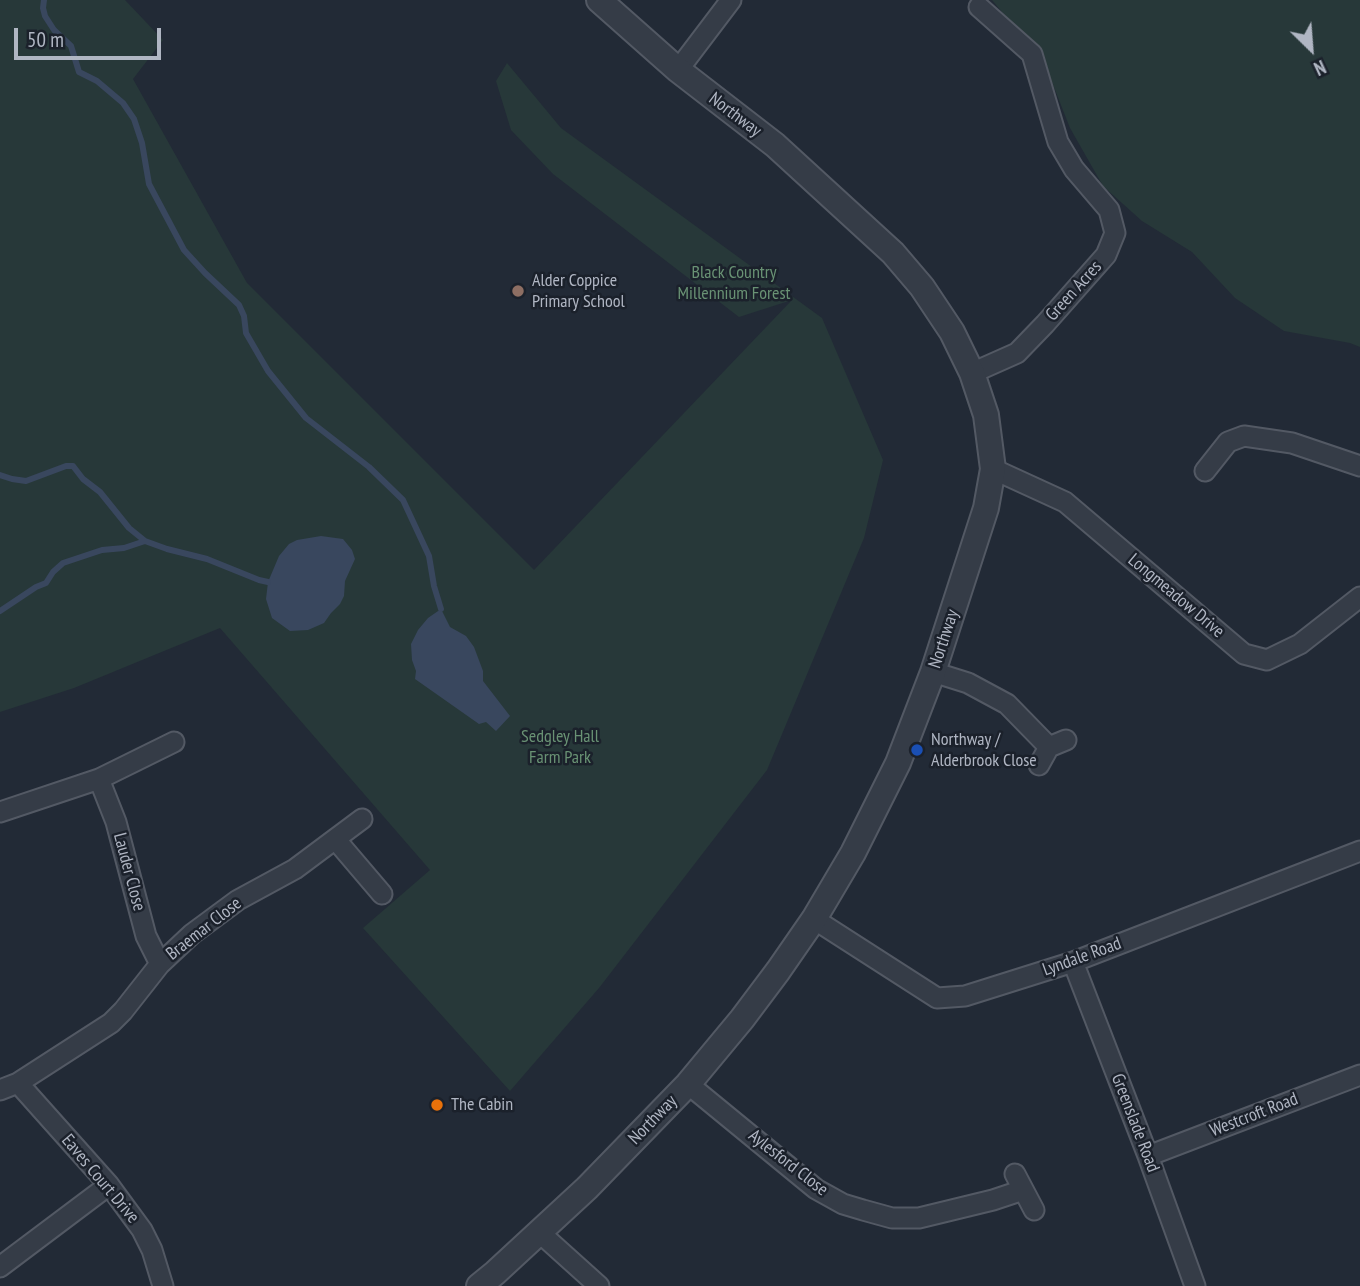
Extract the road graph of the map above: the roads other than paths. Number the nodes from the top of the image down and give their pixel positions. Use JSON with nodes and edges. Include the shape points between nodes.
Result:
{"nodes":[{"id":1,"x":599,"y":0,"type":"edge"},
{"id":2,"x":731,"y":0,"type":"edge"},
{"id":3,"x":979,"y":7,"type":"dead end"},
{"id":4,"x":678,"y":70,"type":"junction"},
{"id":5,"x":972,"y":373,"type":"junction"},
{"id":6,"x":1360,"y":466,"type":"edge"},
{"id":7,"x":993,"y":469,"type":"junction"},
{"id":8,"x":1206,"y":471,"type":"dead end"},
{"id":9,"x":1360,"y":597,"type":"edge"},
{"id":10,"x":933,"y":672,"type":"junction"},
{"id":11,"x":174,"y":742,"type":"dead end"},
{"id":12,"x":1051,"y":751,"type":"dead end"},
{"id":13,"x":99,"y":779,"type":"junction"},
{"id":14,"x":0,"y":812,"type":"edge"},
{"id":15,"x":362,"y":819,"type":"dead end"},
{"id":16,"x":336,"y":840,"type":"junction"},
{"id":17,"x":1360,"y":851,"type":"edge"},
{"id":18,"x":382,"y":894,"type":"dead end"},
{"id":19,"x":814,"y":919,"type":"junction"},
{"id":20,"x":1073,"y":962,"type":"junction"},
{"id":21,"x":160,"y":964,"type":"junction"},
{"id":22,"x":1360,"y":1074,"type":"edge"},
{"id":23,"x":688,"y":1084,"type":"junction"},
{"id":24,"x":9,"y":1087,"type":"edge"},
{"id":25,"x":1148,"y":1156,"type":"junction"},
{"id":26,"x":109,"y":1185,"type":"junction"},
{"id":27,"x":1034,"y":1210,"type":"dead end"},
{"id":28,"x":538,"y":1232,"type":"junction"},
{"id":29,"x":0,"y":1267,"type":"edge"},
{"id":30,"x":163,"y":1286,"type":"edge"},
{"id":31,"x":479,"y":1286,"type":"edge"},
{"id":32,"x":599,"y":1286,"type":"edge"},
{"id":33,"x":1195,"y":1286,"type":"edge"}],
"edges":[{"from":1,"to":4,"type":"street","name":"Northway"},
{"from":2,"to":4,"type":"street"},
{"from":3,"to":5,"type":"street","name":"Green Acres","via":[[1032,54],[1058,142],[1109,210],[1115,233],[1106,255],[1017,353]]},
{"from":4,"to":5,"type":"street","name":"Northway","via":[[775,145],[893,253],[952,332]]},
{"from":5,"to":7,"type":"street","name":"Northway","via":[[986,415]]},
{"from":6,"to":8,"type":"street","via":[[1292,443],[1244,436],[1228,442]]},
{"from":7,"to":9,"type":"street","name":"Longmeadow Drive","via":[[1065,502],[1244,654],[1267,660],[1300,644]]},
{"from":7,"to":10,"type":"street","name":"Northway","via":[[986,508]]},
{"from":10,"to":12,"type":"street","via":[[968,683],[1007,704]]},
{"from":10,"to":19,"type":"street","name":"Northway","via":[[898,763]]},
{"from":11,"to":13,"type":"street"},
{"from":13,"to":14,"type":"street"},
{"from":13,"to":21,"type":"street","name":"Lauder Close","via":[[116,822],[146,936]]},
{"from":15,"to":16,"type":"street","name":"Braemar Close"},
{"from":16,"to":18,"type":"street"},
{"from":16,"to":21,"type":"street","name":"Braemar Close","via":[[295,869],[237,900]]},
{"from":17,"to":20,"type":"street","name":"Lyndale Road"},
{"from":19,"to":20,"type":"street","name":"Lyndale Road","via":[[937,998],[965,996]]},
{"from":19,"to":23,"type":"street","name":"Northway"},
{"from":20,"to":25,"type":"street","name":"Greenslade Road"},
{"from":21,"to":24,"type":"street","name":"Braemar Close","via":[[111,1023]]},
{"from":22,"to":25,"type":"street","name":"Westcroft Road"},
{"from":23,"to":27,"type":"street","name":"Aylesford Close","via":[[816,1189],[843,1203],[892,1218],[919,1218],[993,1200],[1019,1182]]},
{"from":23,"to":28,"type":"street","name":"Northway"},
{"from":24,"to":26,"type":"street","name":"Eaves Court Drive"},
{"from":25,"to":33,"type":"street","name":"Greenslade Road"},
{"from":26,"to":29,"type":"street"},
{"from":26,"to":30,"type":"street","name":"Eaves Court Drive","via":[[142,1230]]},
{"from":28,"to":31,"type":"street","name":"Northway"},
{"from":28,"to":32,"type":"street"}]}
